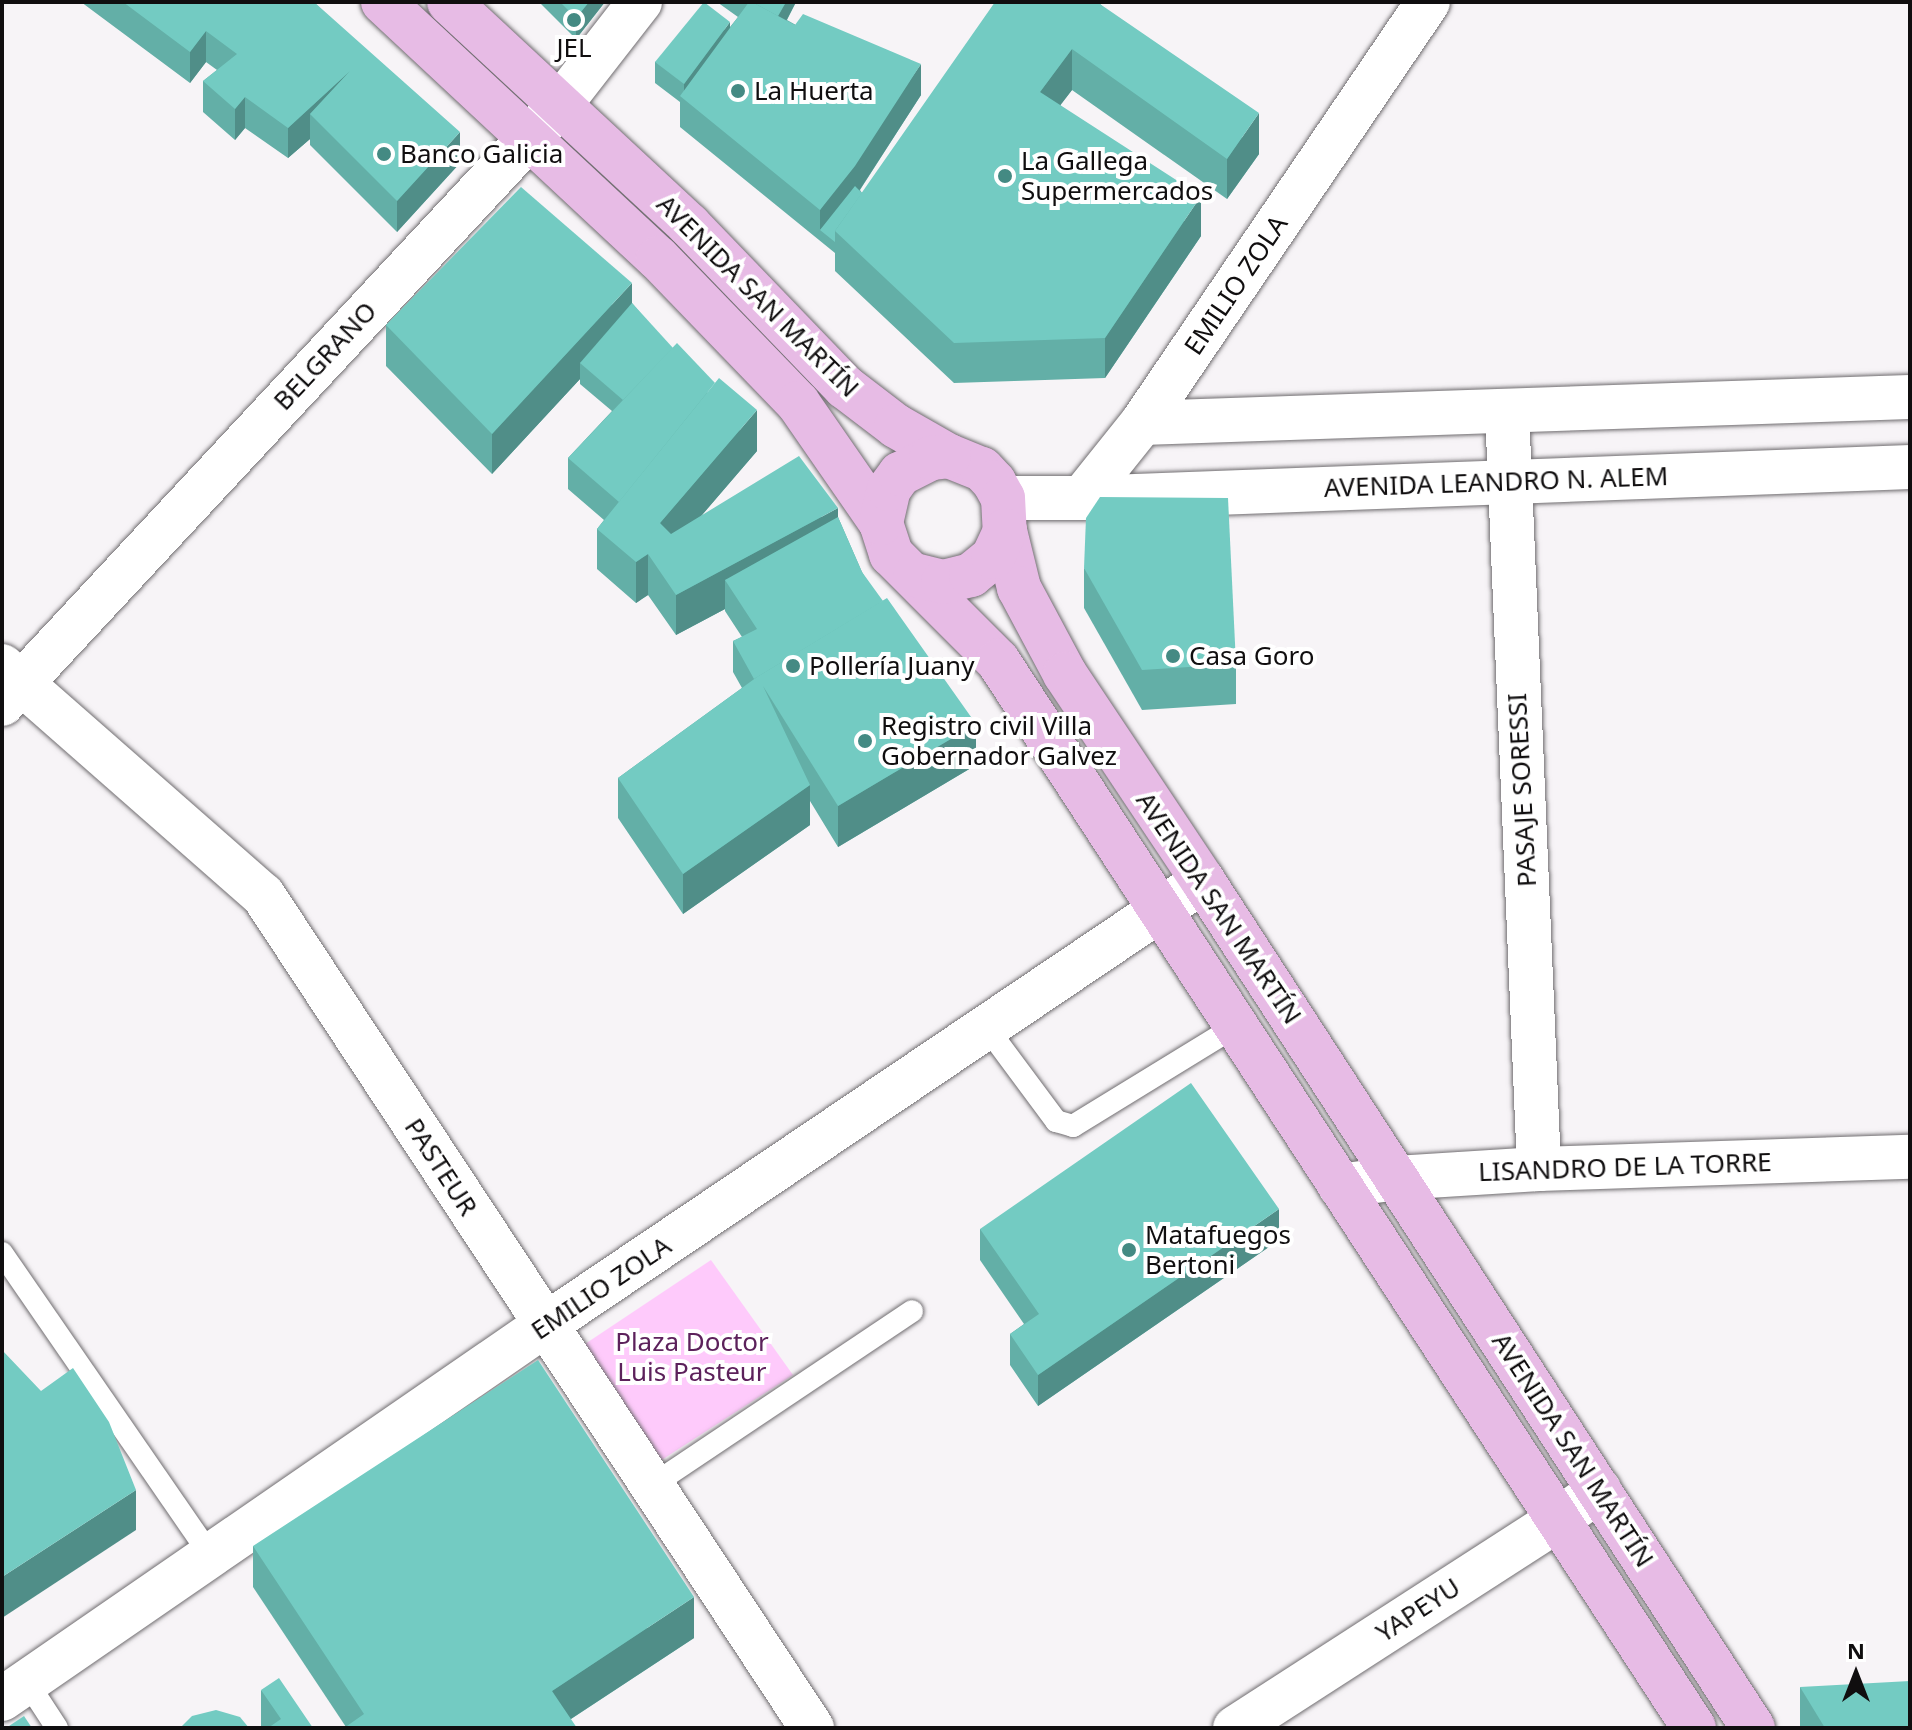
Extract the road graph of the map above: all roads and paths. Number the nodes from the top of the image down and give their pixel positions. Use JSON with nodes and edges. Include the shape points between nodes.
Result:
{"nodes":[{"id":1,"x":383,"y":2,"type":"edge"},
{"id":2,"x":449,"y":2,"type":"edge"},
{"id":3,"x":640,"y":2,"type":"edge"},
{"id":4,"x":1428,"y":2,"type":"edge"},
{"id":5,"x":559,"y":106,"type":"junction"},
{"id":6,"x":528,"y":138,"type":"junction"},
{"id":7,"x":1910,"y":397,"type":"edge"},
{"id":8,"x":1507,"y":411,"type":"junction"},
{"id":9,"x":1142,"y":423,"type":"junction"},
{"id":10,"x":949,"y":456,"type":"junction"},
{"id":11,"x":1910,"y":467,"type":"edge"},
{"id":12,"x":1508,"y":482,"type":"junction"},
{"id":13,"x":1082,"y":498,"type":"junction"},
{"id":14,"x":1004,"y":515,"type":"junction"},
{"id":15,"x":881,"y":523,"type":"junction"},
{"id":16,"x":915,"y":575,"type":"junction"},
{"id":17,"x":8,"y":684,"type":"edge"},
{"id":18,"x":1203,"y":881,"type":"junction"},
{"id":19,"x":1161,"y":911,"type":"junction"},
{"id":20,"x":1236,"y":1026,"type":"junction"},
{"id":21,"x":987,"y":1028,"type":"junction"},
{"id":22,"x":1910,"y":1157,"type":"edge"},
{"id":23,"x":1539,"y":1169,"type":"junction"},
{"id":24,"x":1396,"y":1178,"type":"junction"},
{"id":25,"x":1340,"y":1186,"type":"junction"},
{"id":26,"x":2,"y":1253,"type":"edge"},
{"id":27,"x":912,"y":1311,"type":"dead end"},
{"id":28,"x":545,"y":1325,"type":"junction"},
{"id":29,"x":651,"y":1486,"type":"junction"},
{"id":30,"x":1599,"y":1490,"type":"junction"},
{"id":31,"x":1558,"y":1520,"type":"junction"},
{"id":32,"x":211,"y":1556,"type":"junction"},
{"id":33,"x":14,"y":1691,"type":"edge"},
{"id":34,"x":57,"y":1728,"type":"edge"},
{"id":35,"x":812,"y":1728,"type":"edge"},
{"id":36,"x":1235,"y":1728,"type":"edge"},
{"id":37,"x":1694,"y":1728,"type":"edge"},
{"id":38,"x":1753,"y":1728,"type":"edge"}],
"edges":[{"from":1,"to":6,"type":"main road","name":"AVENIDA SAN MARTÍN"},
{"from":2,"to":5,"type":"main road","name":"AVENIDA SAN MARTÍN"},
{"from":3,"to":5,"type":"street","name":"BELGRANO"},
{"from":4,"to":9,"type":"street","name":"EMILIO ZOLA"},
{"from":5,"to":6,"type":"street","name":"BELGRANO"},
{"from":5,"to":10,"type":"main road","name":"AVENIDA SAN MARTÍN","via":[[689,225],[845,387],[896,426]]},
{"from":6,"to":15,"type":"main road","name":"AVENIDA SAN MARTÍN","via":[[658,258],[798,403]]},
{"from":6,"to":17,"type":"street","name":"BELGRANO"},
{"from":7,"to":8,"type":"street"},
{"from":8,"to":9,"type":"street"},
{"from":8,"to":12,"type":"street","name":"PASAJE SORESSI"},
{"from":9,"to":13,"type":"street","name":"EMILIO ZOLA"},
{"from":10,"to":14,"type":"main road","name":"AVENIDA SAN MARTÍN","via":[[982,469]]},
{"from":10,"to":15,"type":"main road","via":[[922,461],[900,474],[889,489]]},
{"from":11,"to":12,"type":"street","name":"AVENIDA LEANDRO N. ALEM"},
{"from":12,"to":13,"type":"street","name":"AVENIDA LEANDRO N. ALEM"},
{"from":12,"to":23,"type":"street","name":"PASAJE SORESSI"},
{"from":13,"to":14,"type":"street"},
{"from":14,"to":16,"type":"main road","via":[[993,557],[971,575],[943,582]]},
{"from":14,"to":18,"type":"main road","name":"AVENIDA SAN MARTÍN","via":[[1019,588],[1065,674]]},
{"from":15,"to":16,"type":"main road","name":"AVENIDA SAN MARTÍN","via":[[891,554]]},
{"from":16,"to":19,"type":"main road","name":"AVENIDA SAN MARTÍN","via":[[998,661]]},
{"from":17,"to":28,"type":"street","name":"PASTEUR","via":[[263,895]]},
{"from":18,"to":19,"type":"street","name":"EMILIO ZOLA"},
{"from":18,"to":24,"type":"main road","name":"AVENIDA SAN MARTÍN"},
{"from":19,"to":20,"type":"main road","name":"AVENIDA SAN MARTÍN"},
{"from":19,"to":21,"type":"street","name":"EMILIO ZOLA"},
{"from":20,"to":21,"type":"lane","via":[[1073,1126],[1056,1121]]},
{"from":20,"to":25,"type":"main road","name":"AVENIDA SAN MARTÍN"},
{"from":21,"to":28,"type":"street","name":"EMILIO ZOLA"},
{"from":22,"to":23,"type":"street","name":"LISANDRO DE LA TORRE"},
{"from":23,"to":24,"type":"street","name":"LISANDRO DE LA TORRE"},
{"from":24,"to":25,"type":"street","name":"LISANDRO DE LA TORRE"},
{"from":24,"to":30,"type":"main road","name":"AVENIDA SAN MARTÍN"},
{"from":25,"to":31,"type":"main road","name":"AVENIDA SAN MARTÍN"},
{"from":26,"to":32,"type":"lane"},
{"from":27,"to":29,"type":"lane"},
{"from":28,"to":29,"type":"street","name":"PASTEUR"},
{"from":28,"to":32,"type":"street","name":"EMILIO ZOLA"},
{"from":29,"to":35,"type":"street","name":"PASTEUR"},
{"from":30,"to":31,"type":"street","name":"YAPEYU"},
{"from":30,"to":38,"type":"main road","name":"AVENIDA SAN MARTÍN"},
{"from":31,"to":36,"type":"street","name":"YAPEYU"},
{"from":31,"to":37,"type":"main road","name":"AVENIDA SAN MARTÍN"},
{"from":32,"to":33,"type":"street","name":"EMILIO ZOLA"},
{"from":33,"to":34,"type":"lane"}]}
